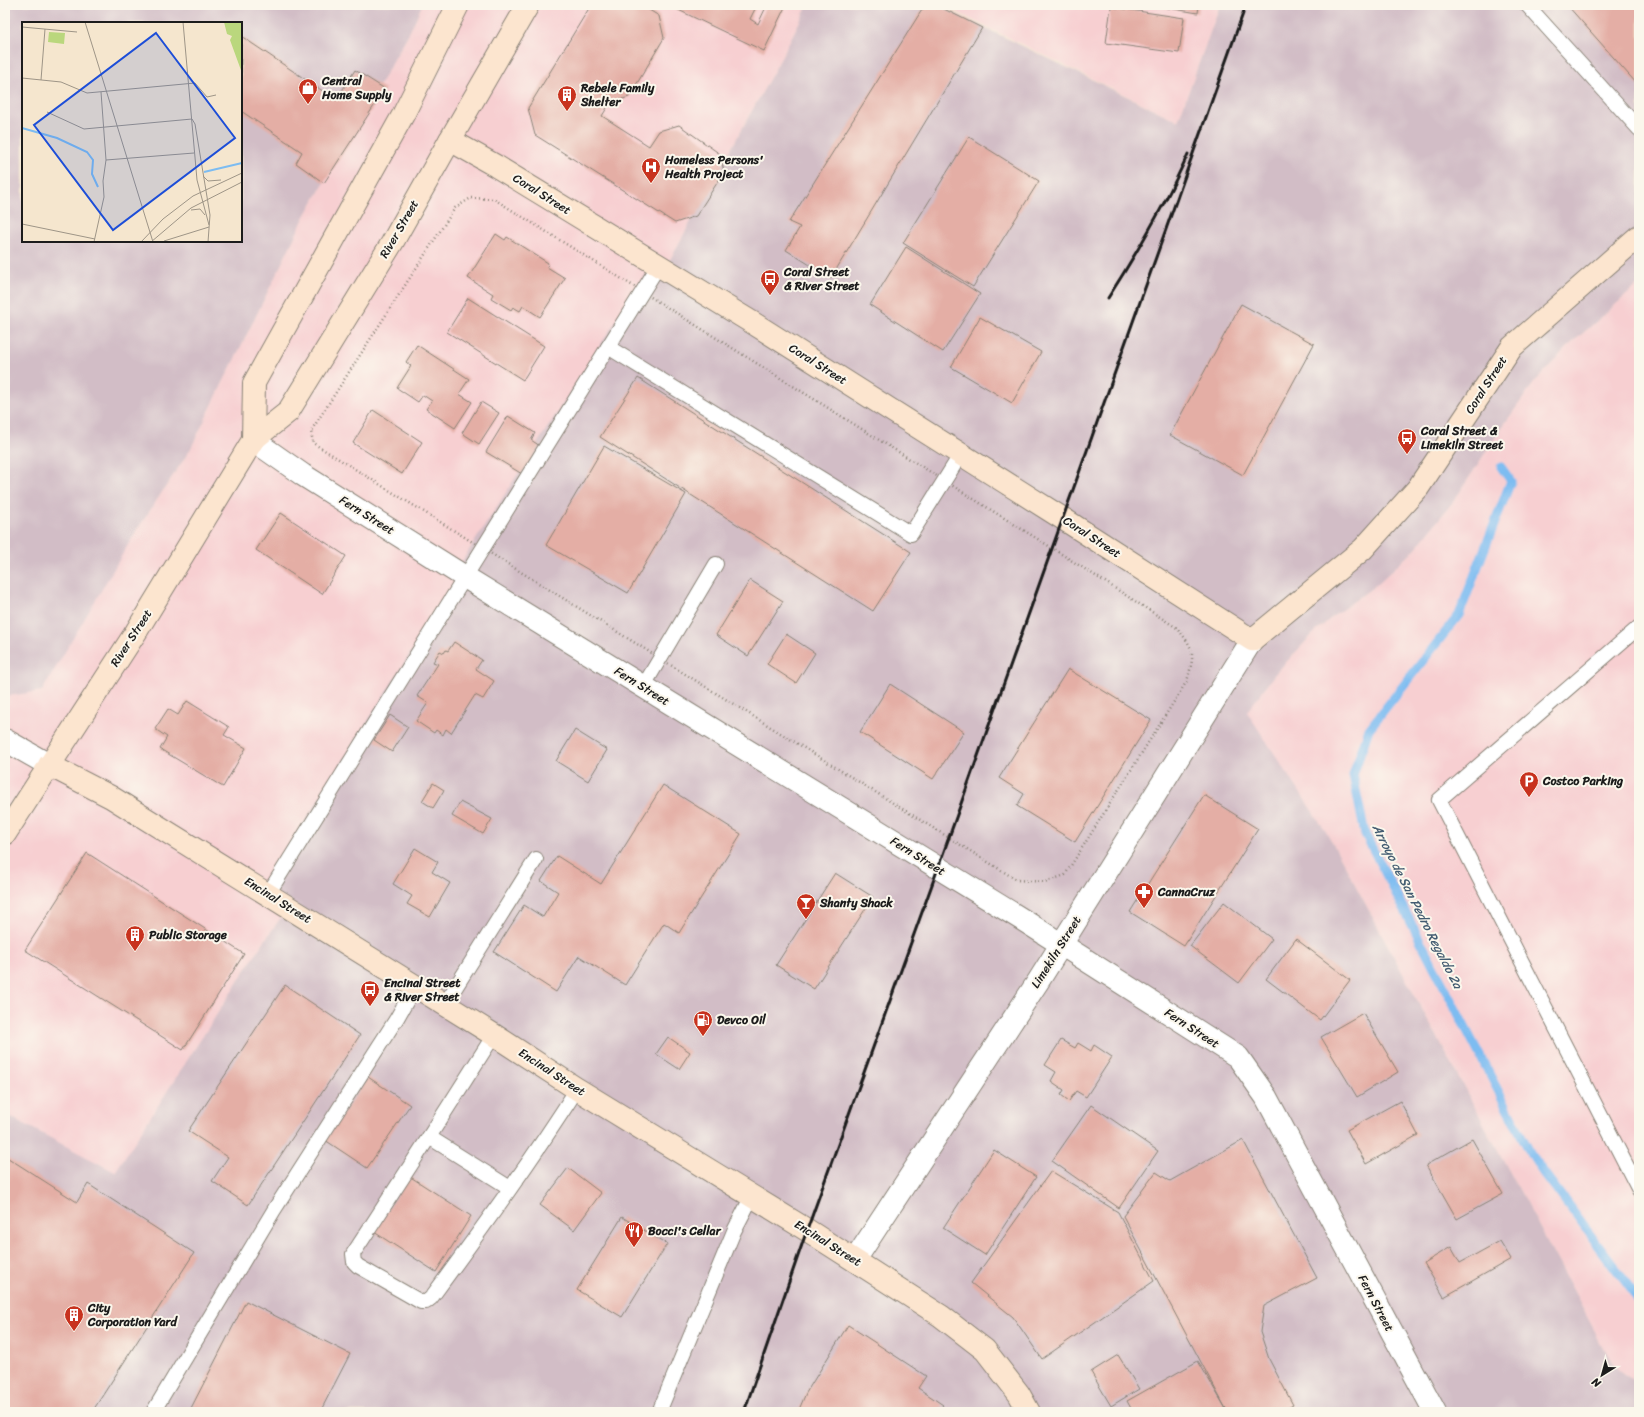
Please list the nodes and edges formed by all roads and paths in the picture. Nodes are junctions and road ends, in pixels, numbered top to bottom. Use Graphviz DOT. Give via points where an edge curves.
graph roads {
  1 [pos="458,5"];
  2 [pos="528,5"];
  3 [pos="1527,5"];
  4 [pos="1639,129"];
  5 [pos="450,140"];
  6 [pos="1639,236"];
  7 [pos="659,265"];
  8 [pos="643,292"];
  9 [pos="608,347"];
  10 [pos="253,440"];
  11 [pos="961,454"];
  12 [pos="945,481"];
  13 [pos="483,548"];
  14 [pos="716,564"];
  15 [pos="465,577"];
  16 [pos="1639,627"];
  17 [pos="1252,640"];
  18 [pos="659,658"];
  19 [pos="643,687"];
  20 [pos="5,740"];
  21 [pos="49,765"];
  22 [pos="5,834"];
  23 [pos="536,859"];
  24 [pos="268,894"];
  25 [pos="1061,944"];
  26 [pos="415,986"];
  27 [pos="445,1004"];
  28 [pos="494,1034"];
  29 [pos="578,1088"];
  30 [pos="430,1137"];
  31 [pos="510,1188"];
  32 [pos="1639,1190"];
  33 [pos="752,1196"];
  34 [pos="855,1260"];
  35 [pos="153,1412"];
  36 [pos="659,1412"];
  37 [pos="1029,1412"];
  38 [pos="1435,1412"];
  1 -- 10 [label="street" via="403,115 254,383"];
  2 -- 5 [label="street, River Street"];
  3 -- 4 [label="lane"];
  5 -- 7 [label="street, Coral Street"];
  5 -- 10 [label="street, River Street" via="392,243 288,412"];
  6 -- 17 [label="street, Coral Street" via="1512,347 1418,488 1363,549"];
  7 -- 8 [label="lane"];
  7 -- 11 [label="street, Coral Street"];
  8 -- 9 [label="lane"];
  8 -- 12 [label="path"];
  8 -- 13 [label="path" via="494,199 471,198 455,208 311,431 313,443"];
  9 -- 12 [label="lane" via="911,534"];
  9 -- 13 [label="lane"];
  10 -- 15 [label="street, Fern Street" via="303,475"];
  10 -- 21 [label="street, River Street" via="136,632"];
  11 -- 12 [label="lane"];
  11 -- 17 [label="street, Coral Street"];
  12 -- 18 [label="path" via="1177,628 1190,644 1193,660 1187,681 1065,875 1045,882 1017,880"];
  13 -- 15 [label="lane"];
  13 -- 18 [label="path"];
  14 -- 18 [label="lane"];
  15 -- 19 [label="street, Fern Street"];
  15 -- 24 [label="lane"];
  16 -- 32 [label="lane" via="1439,800"];
  17 -- 25 [label="street, Limekiln Street"];
  18 -- 19 [label="lane"];
  19 -- 25 [label="street, Fern Street"];
  20 -- 21 [label="street"];
  21 -- 22 [label="street, River Street"];
  21 -- 24 [label="street, Encinal Street" via="111,797"];
  23 -- 27 [label="lane"];
  24 -- 26 [label="street, Encinal Street"];
  25 -- 34 [label="street, Limekiln Street"];
  25 -- 38 [label="street, Fern Street" via="1238,1057 1266,1097"];
  26 -- 27 [label="street, Encinal Street"];
  26 -- 35 [label="lane" via="274,1210"];
  27 -- 28 [label="street, Encinal Street"];
  28 -- 29 [label="street, Encinal Street"];
  28 -- 30 [label="lane"];
  29 -- 31 [label="lane"];
  29 -- 33 [label="street, Encinal Street"];
  30 -- 31 [label="lane"];
  30 -- 31 [label="lane" via="353,1254 354,1262 358,1266 421,1302 426,1302"];
  33 -- 34 [label="street, Encinal Street"];
  33 -- 36 [label="lane" via="734,1231"];
  34 -- 37 [label="street, Encinal Street" via="941,1316 985,1350 1019,1394"];
}
